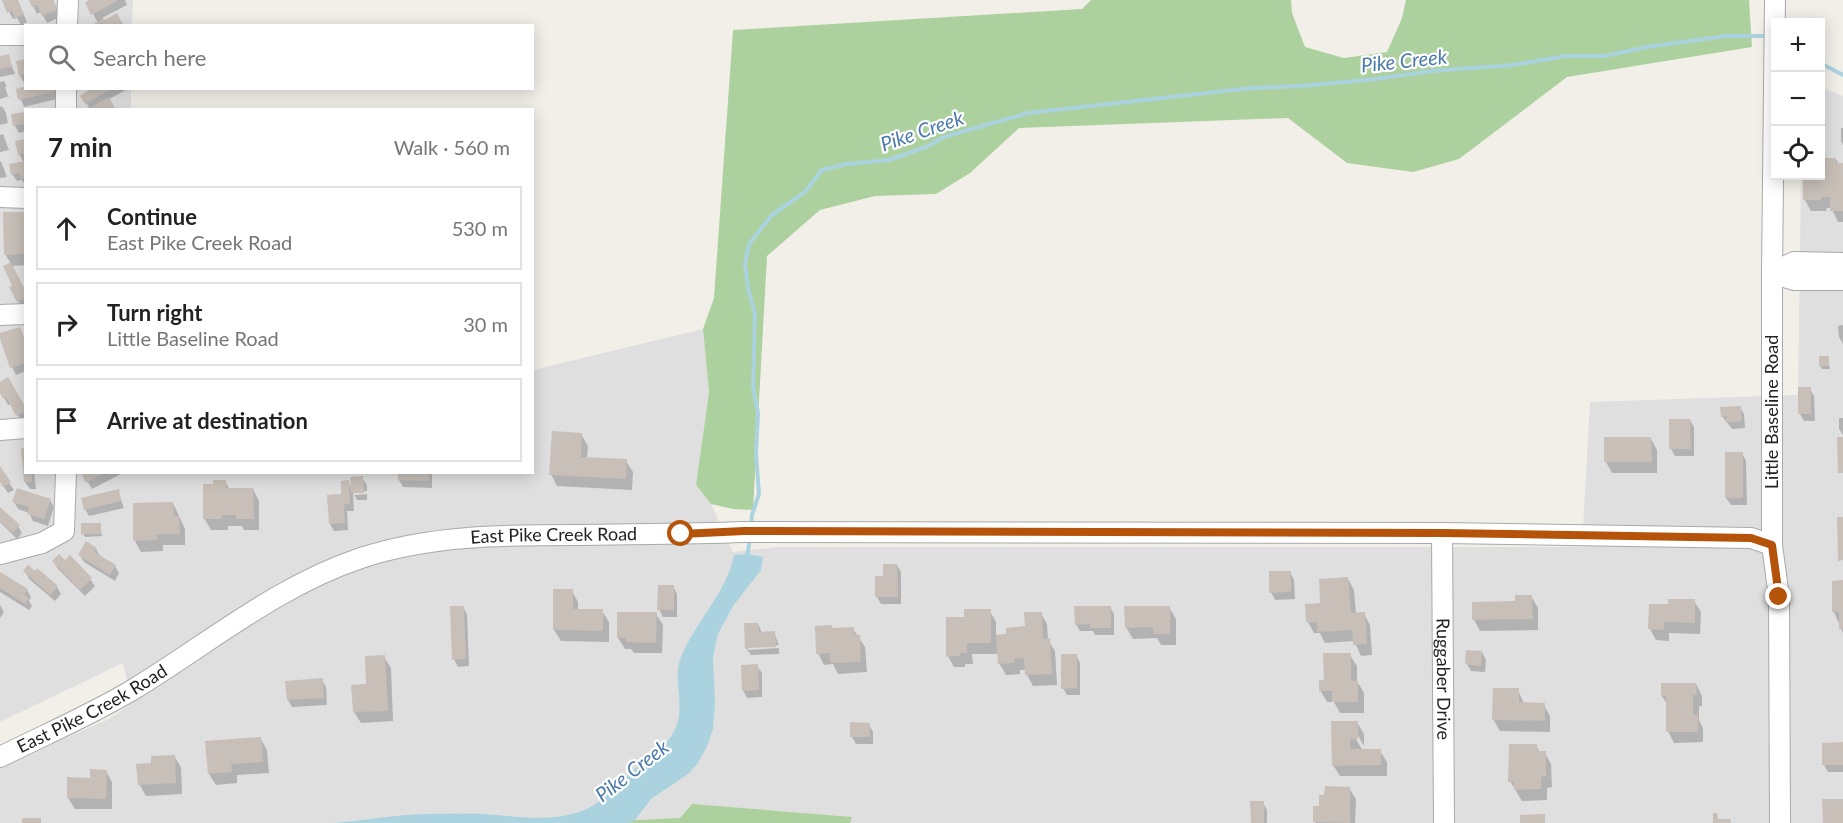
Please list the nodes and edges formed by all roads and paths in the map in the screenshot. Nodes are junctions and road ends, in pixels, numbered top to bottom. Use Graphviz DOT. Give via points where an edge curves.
graph roads {
  1 [pos="68,0"];
  2 [pos="68,24"];
  3 [pos="0,35"];
  4 [pos="24,35"];
  5 [pos="1775,72"];
  6 [pos="66,90"];
  7 [pos="66,108"];
  8 [pos="0,197"];
  9 [pos="24,198"];
  10 [pos="1843,263"];
  11 [pos="1772,273"];
  12 [pos="1843,280"];
  13 [pos="24,314"];
  14 [pos="0,315"];
  15 [pos="24,428"];
  16 [pos="0,430"];
  17 [pos="66,474"];
  18 [pos="1442,533"];
  19 [pos="1772,545"];
  20 [pos="0,554"];
  21 [pos="0,757"];
  22 [pos="1444,823"];
  23 [pos="1780,823"];
  1 -- 2 [label="street"];
  3 -- 4 [label="street"];
  5 -- 11 [label="street, Little Baseline Road"];
  6 -- 7 [label="street"];
  8 -- 9 [label="street"];
  10 -- 11 [label="street" via="1794,261"];
  11 -- 12 [label="street" via="1794,280"];
  11 -- 19 [label="street, Little Baseline Road"];
  13 -- 14 [label="street"];
  15 -- 16 [label="street"];
  17 -- 20 [label="street" via="64,531 42,543"];
  18 -- 19 [label="street, East Pike Creek Road" via="1751,538"];
  18 -- 21 [label="street, East Pike Creek Road" via="744,531 443,539 361,558 310,579 122,696"];
  18 -- 22 [label="street, Ruggaber Drive"];
  19 -- 23 [label="street, Little Baseline Road" via="1779,597"];
}
